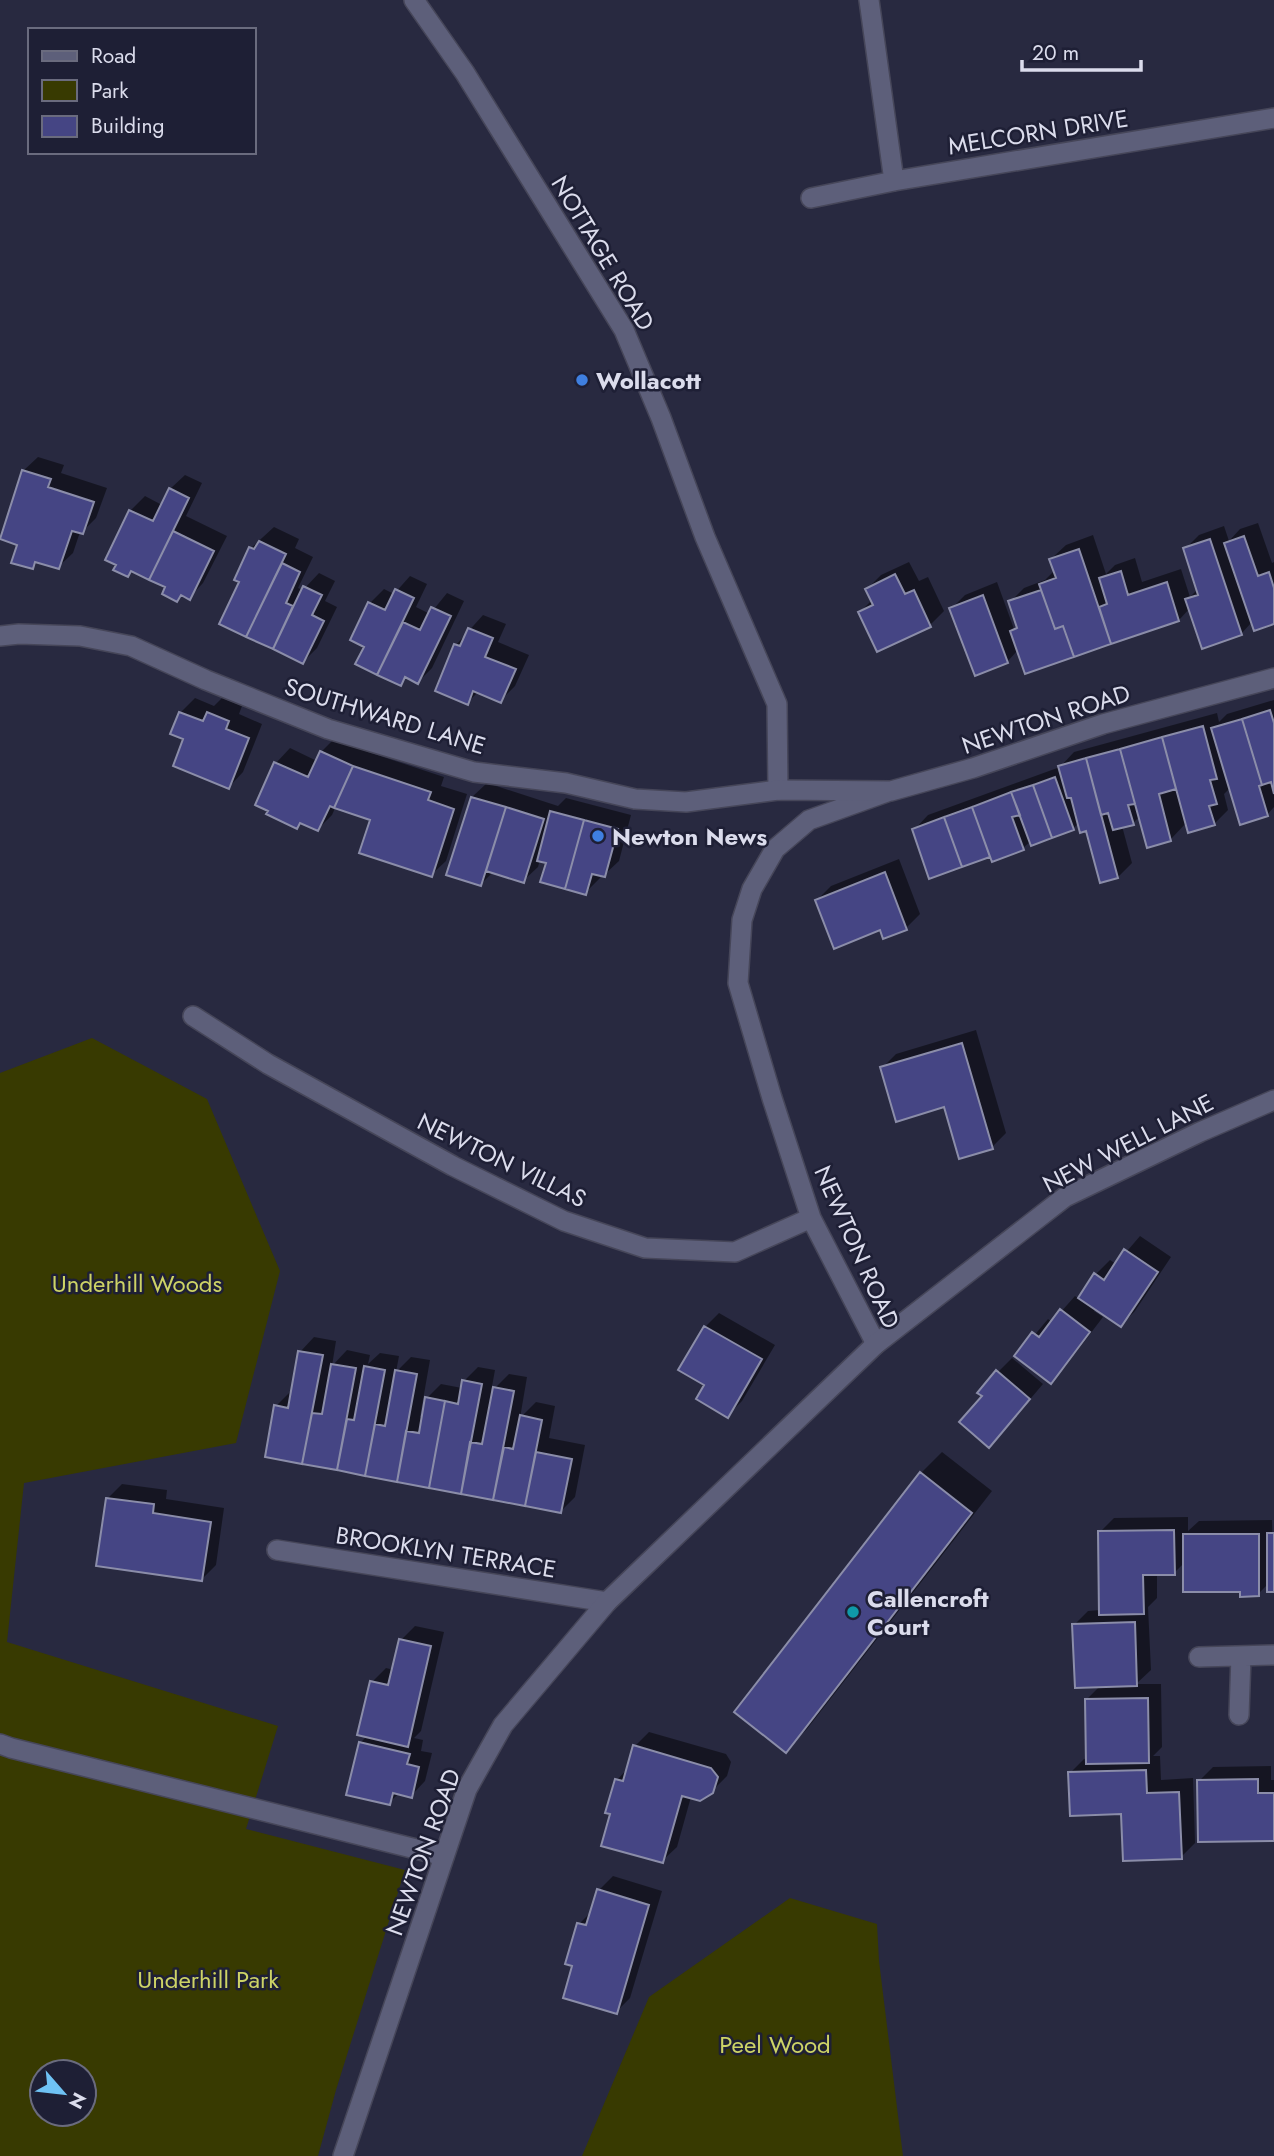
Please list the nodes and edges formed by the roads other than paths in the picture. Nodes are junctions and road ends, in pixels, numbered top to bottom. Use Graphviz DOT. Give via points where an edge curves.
graph roads {
  1 [pos="414,0"];
  2 [pos="869,0"];
  3 [pos="1274,118"];
  4 [pos="894,181"];
  5 [pos="811,198"];
  6 [pos="0,636"];
  7 [pos="1274,678"];
  8 [pos="778,790"];
  9 [pos="891,791"];
  10 [pos="193,1016"];
  11 [pos="1274,1100"];
  12 [pos="811,1218"];
  13 [pos="876,1344"];
  14 [pos="277,1550"];
  15 [pos="607,1602"];
  16 [pos="1274,1655"];
  17 [pos="1241,1656"];
  18 [pos="1199,1657"];
  19 [pos="1239,1715"];
  20 [pos="0,1744"];
  21 [pos="444,1856"];
  22 [pos="343,2156"];
  1 -- 8 [label="street, NOTTAGE ROAD" via="465,73 624,330 777,704"];
  2 -- 4 [label="street"];
  3 -- 4 [label="street, MELCORN DRIVE"];
  4 -- 5 [label="street, MELCORN DRIVE"];
  6 -- 8 [label="street, SOUTHWARD LANE" via="80,636 131,646 328,729 474,772 566,783 635,799 686,802"];
  7 -- 9 [label="street, NEWTON ROAD" via="1103,724"];
  8 -- 9 [label="street, SOUTHWARD LANE"];
  9 -- 12 [label="street, NEWTON ROAD" via="809,820 775,849 752,889 742,920 738,983"];
  10 -- 12 [label="street, NEWTON VILLAS" via="268,1064 453,1166 564,1221 645,1248 736,1252"];
  11 -- 13 [label="street, NEW WELL LANE" via="1065,1197"];
  12 -- 13 [label="street, NEWTON ROAD"];
  13 -- 15 [label="street, NEWTON ROAD"];
  14 -- 15 [label="street, BROOKLYN TERRACE"];
  15 -- 21 [label="street, NEWTON ROAD" via="503,1725 467,1789"];
  16 -- 17 [label="street"];
  17 -- 18 [label="street"];
  17 -- 19 [label="street"];
  20 -- 21 [label="street"];
  21 -- 22 [label="street, NEWTON ROAD"];
}
